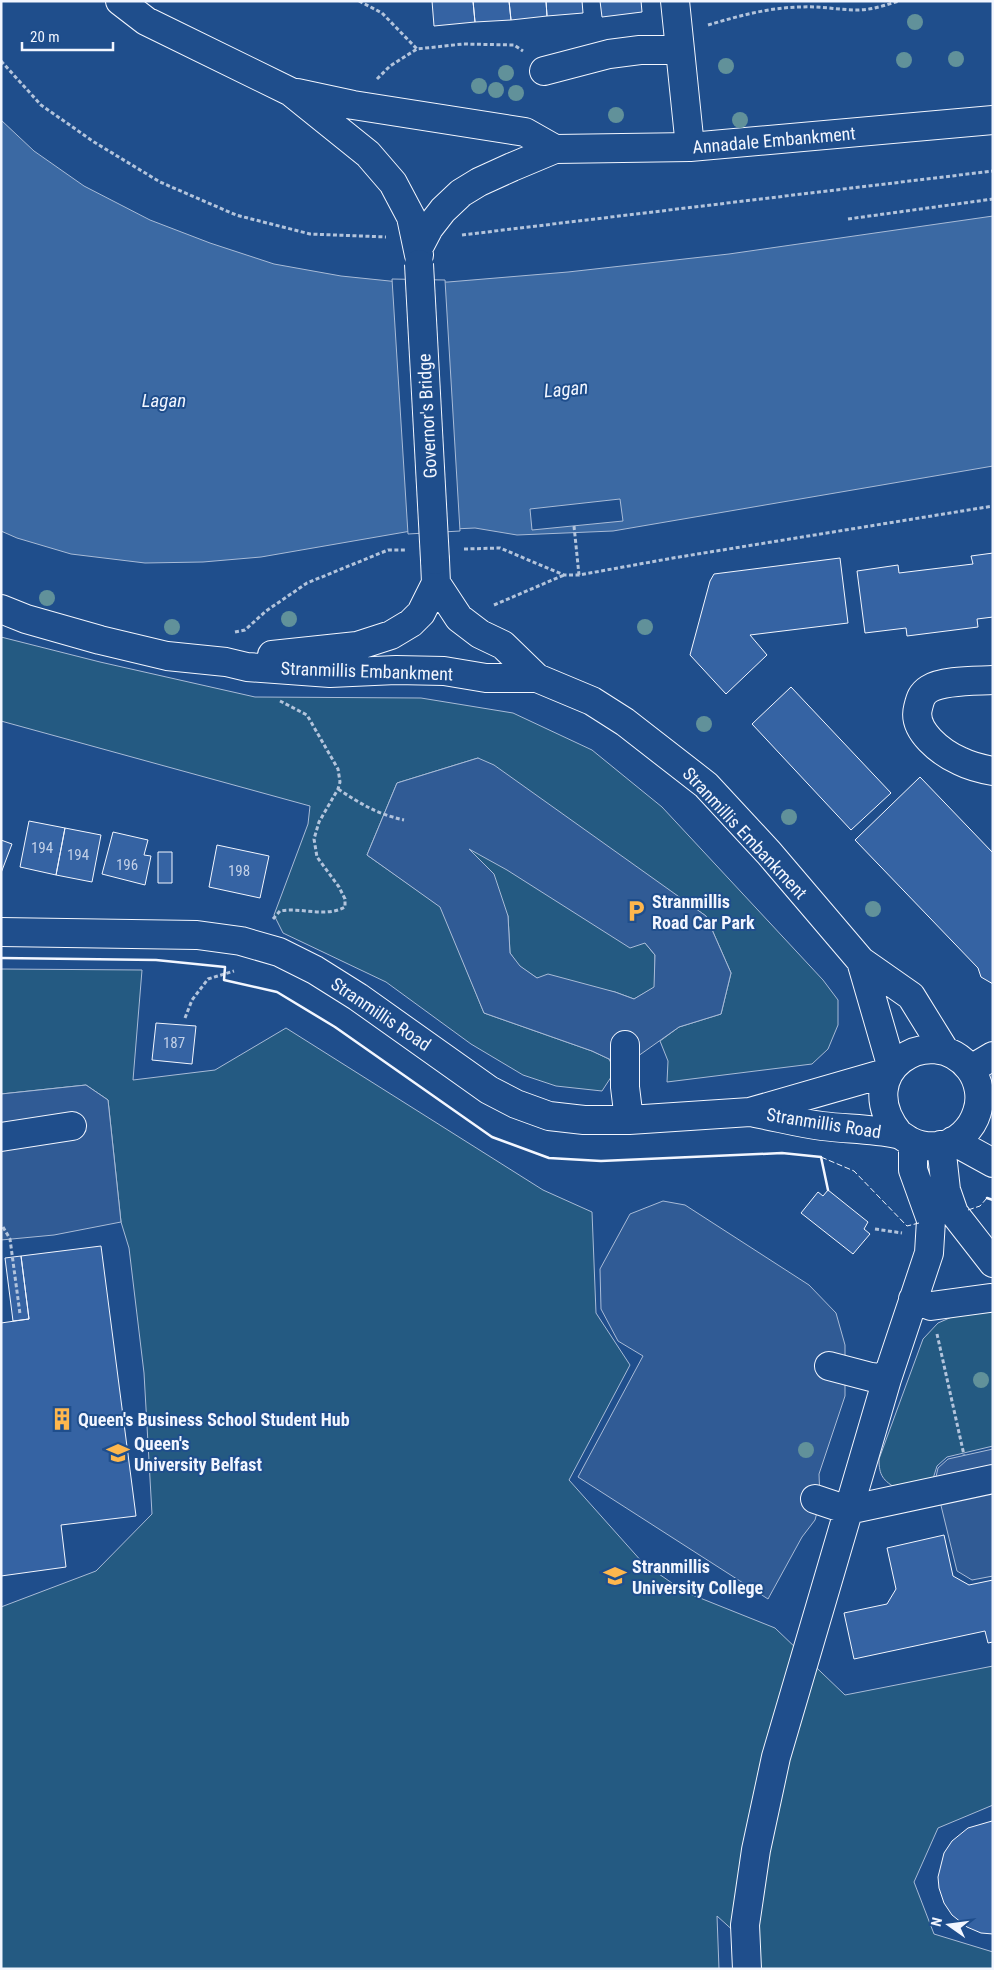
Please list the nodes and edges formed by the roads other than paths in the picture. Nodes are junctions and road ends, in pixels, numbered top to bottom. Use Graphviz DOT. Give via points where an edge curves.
graph roads {
  1 [pos="120,1"];
  2 [pos="674,1"];
  3 [pos="679,42"];
  4 [pos="544,71"];
  5 [pos="291,92"];
  6 [pos="993,120"];
  7 [pos="690,148"];
  8 [pos="555,149"];
  9 [pos="419,256"];
  10 [pos="435,572"];
  11 [pos="1,608"];
  12 [pos="226,662"];
  13 [pos="537,678"];
  14 [pos="993,680"];
  15 [pos="993,771"];
  16 [pos="1,932"];
  17 [pos="861,961"];
  18 [pos="626,1045"];
  19 [pos="945,1051"];
  20 [pos="982,1062"];
  21 [pos="890,1070"];
  22 [pos="750,1112"];
  23 [pos="629,1120"];
  24 [pos="985,1120"];
  25 [pos="72,1126"];
  26 [pos="1,1137"];
  27 [pos="906,1139"];
  28 [pos="947,1143"];
  29 [pos="993,1163"];
  30 [pos="993,1263"];
  31 [pos="990,1298"];
  32 [pos="922,1303"];
  33 [pos="829,1366"];
  34 [pos="887,1379"];
  35 [pos="993,1480"];
  36 [pos="815,1498"];
  37 [pos="848,1510"];
  38 [pos="746,1969"];
  1 -- 5 [label="street, Annadale Embankment" via="146,21"];
  2 -- 3 [label="street"];
  3 -- 4 [label="street" via="610,54"];
  3 -- 7 [label="street"];
  5 -- 8 [label="street, Annadale Embankment" via="525,132"];
  5 -- 9 [label="street, Annadale Embankment" via="368,154 393,183 411,217"];
  6 -- 7 [label="street, Annadale Embankment"];
  7 -- 8 [label="street, Annadale Embankment"];
  8 -- 9 [label="street, Annadale Embankment" via="512,166 461,193 429,228"];
  9 -- 10 [label="street, Governor's Bridge, bridge"];
  10 -- 12 [label="street, Stranmillis Embankment" via="421,613 391,635 357,646"];
  10 -- 13 [label="street, Stranmillis Embankment" via="459,618 480,634 503,645"];
  11 -- 12 [label="street, Stranmillis Embankment" via="26,619 100,640 167,656"];
  12 -- 13 [label="street, Stranmillis Embankment" via="247,667 330,673 444,671 486,678"];
  13 -- 17 [label="street, Stranmillis Embankment" via="592,701 695,775 769,853"];
  14 -- 15 [label="street" via="929,689 921,697 916,714 922,731 939,748 960,761"];
  16 -- 23 [label="street, Stranmillis Road" via="197,935 279,952 358,997 489,1090 516,1104 549,1116"];
  17 -- 19 [label="street, Stranmillis Embankment" via="911,996"];
  17 -- 21 [label="street, Stranmillis Embankment"];
  18 -- 23 [label="street" via="625,1087"];
  19 -- 20 [label="street" via="959,1058"];
  19 -- 21 [label="street" via="919,1051"];
  20 -- 24 [label="street" via="978,1082"];
  21 -- 22 [label="street, Stranmillis Road"];
  21 -- 27 [label="street" via="883,1090 883,1107 889,1122"];
  22 -- 23 [label="street, Stranmillis Road"];
  22 -- 27 [label="street, Stranmillis Road"];
  24 -- 28 [label="street" via="972,1124 964,1134"];
  25 -- 26 [label="street"];
  27 -- 28 [label="street" via="927,1146"];
  27 -- 32 [label="street" via="931,1220"];
  28 -- 29 [label="street"];
  28 -- 30 [label="street" via="946,1190 954,1213"];
  31 -- 32 [label="street"];
  32 -- 34 [label="street"];
  33 -- 34 [label="street"];
  34 -- 37 [label="street"];
  35 -- 37 [label="street"];
  36 -- 37 [label="street"];
  37 -- 38 [label="street" via="776,1757 756,1850 745,1925"];
}
